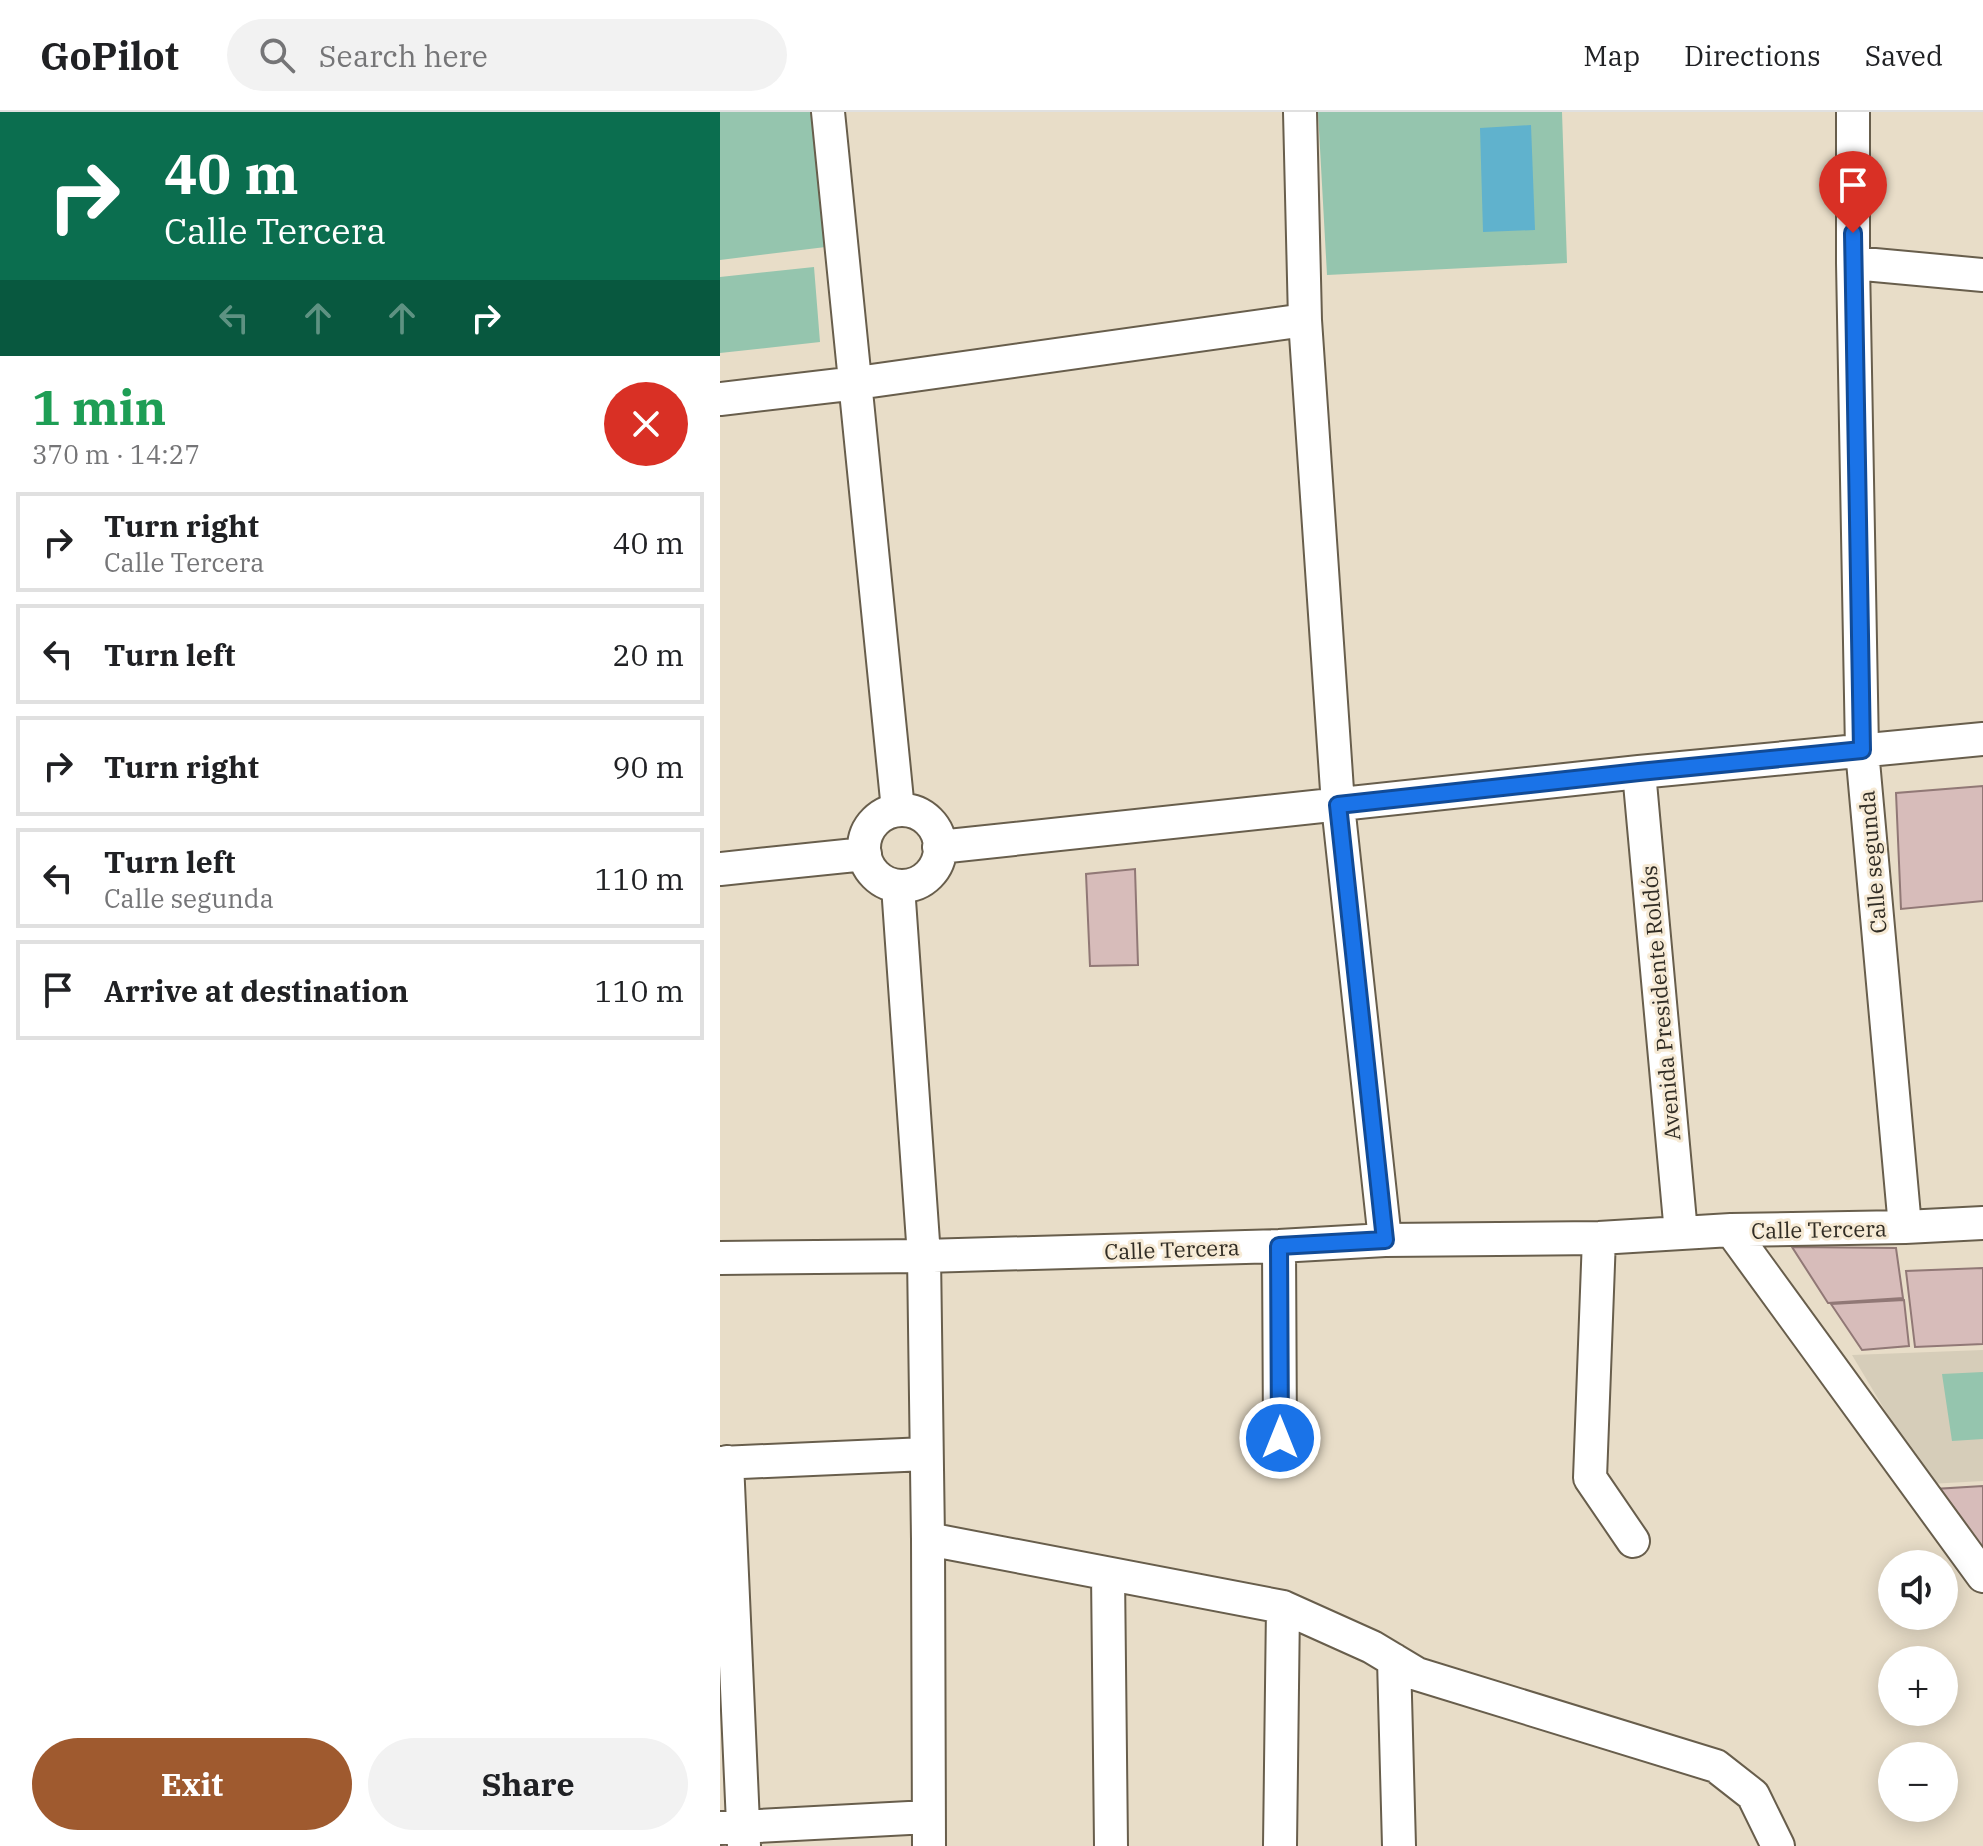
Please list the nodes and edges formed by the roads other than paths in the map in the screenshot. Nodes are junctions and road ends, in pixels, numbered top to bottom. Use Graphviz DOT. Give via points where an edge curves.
graph roads {
  1 [pos="828,112"];
  2 [pos="1300,112"];
  3 [pos="1853,112"];
  4 [pos="1853,263"];
  5 [pos="1983,275"];
  6 [pos="1305,320"];
  7 [pos="857,383"];
  8 [pos="720,399"];
  9 [pos="1983,739"];
  10 [pos="1862,750"];
  11 [pos="1639,772"];
  12 [pos="1338,805"];
  13 [pos="898,810"];
  14 [pos="939,847"];
  15 [pos="865,854"];
  16 [pos="720,869"];
  17 [pos="898,886"];
  18 [pos="1983,1223"];
  19 [pos="1905,1227"];
  20 [pos="1731,1230"];
  21 [pos="1681,1233"];
  22 [pos="1599,1238"];
  23 [pos="1385,1240"];
  24 [pos="1279,1246"];
  25 [pos="924,1256"];
  26 [pos="720,1258"];
  27 [pos="1280,1438"];
  28 [pos="926,1454"];
  29 [pos="723,1462"];
  30 [pos="928,1539"];
  31 [pos="1633,1541"];
  32 [pos="1108,1574"];
  33 [pos="1983,1576"];
  34 [pos="1283,1607"];
  35 [pos="1394,1660"];
  36 [pos="929,1832"];
  37 [pos="736,1833"];
  38 [pos="1111,1846"];
  39 [pos="1280,1846"];
  40 [pos="1399,1846"];
  41 [pos="1778,1846"];
  1 -- 7 [label="street"];
  2 -- 6 [label="street"];
  3 -- 4 [label="street, Calle segunda"];
  4 -- 5 [label="street"];
  4 -- 10 [label="street, Calle segunda"];
  6 -- 7 [label="street"];
  6 -- 12 [label="street"];
  7 -- 8 [label="street"];
  7 -- 13 [label="street"];
  9 -- 10 [label="street"];
  10 -- 11 [label="street"];
  10 -- 19 [label="street, Calle segunda"];
  11 -- 12 [label="street"];
  11 -- 21 [label="street, Avenida Presidente Roldós"];
  12 -- 14 [label="street"];
  12 -- 23 [label="street"];
  13 -- 14 [label="street" via="928,820"];
  13 -- 15 [label="street" via="874,822 866,834"];
  14 -- 17 [label="street" via="936,865 926,878"];
  15 -- 16 [label="street"];
  15 -- 17 [label="street" via="874,873"];
  17 -- 25 [label="street"];
  18 -- 19 [label="street, Calle Tercera"];
  19 -- 20 [label="street, Calle Tercera"];
  20 -- 21 [label="street, Calle Tercera"];
  20 -- 33 [label="street"];
  21 -- 22 [label="street, Calle Tercera"];
  22 -- 23 [label="street, Calle Tercera"];
  22 -- 31 [label="street" via="1590,1478"];
  23 -- 24 [label="street, Calle Tercera"];
  24 -- 25 [label="street, Calle Tercera"];
  24 -- 27 [label="street"];
  25 -- 26 [label="street, Calle Tercera"];
  25 -- 28 [label="street"];
  28 -- 29 [label="street"];
  28 -- 30 [label="street"];
  29 -- 37 [label="street"];
  30 -- 32 [label="street"];
  30 -- 36 [label="street"];
  32 -- 34 [label="street"];
  32 -- 38 [label="street"];
  34 -- 35 [label="street"];
  34 -- 39 [label="street"];
  35 -- 40 [label="street"];
  35 -- 41 [label="street" via="1417,1674 1716,1766 1753,1795"];
  36 -- 37 [label="street"];
}
